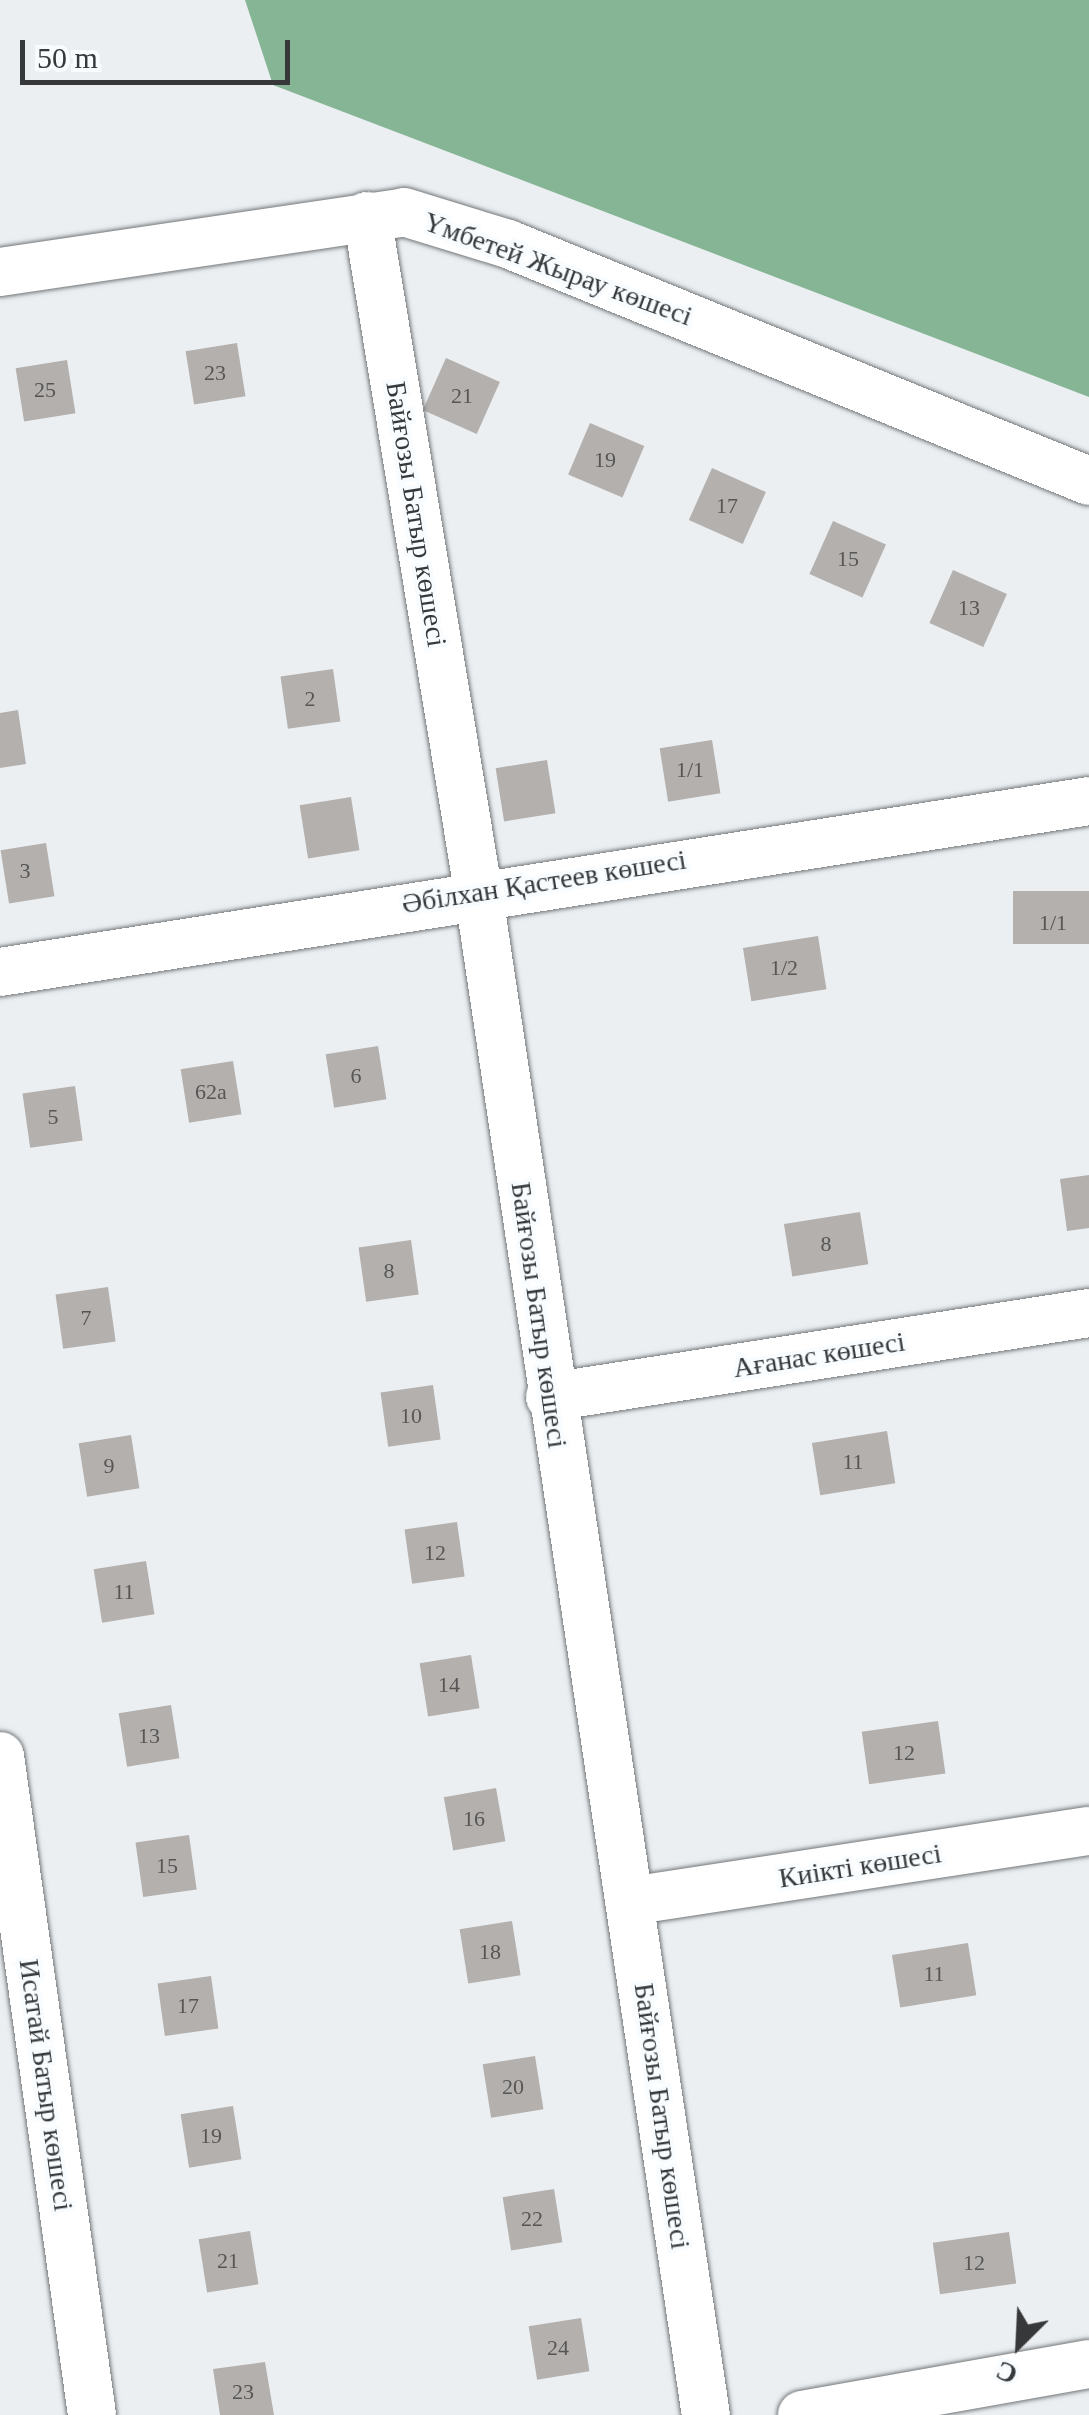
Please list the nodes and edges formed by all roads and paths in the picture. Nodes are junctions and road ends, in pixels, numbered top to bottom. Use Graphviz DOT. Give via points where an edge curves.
graph roads {
  1 [pos="367,216"];
  2 [pos="0,272"];
  3 [pos="1089,480"];
  4 [pos="1089,801"];
  5 [pos="478,890"];
  6 [pos="0,972"];
  7 [pos="1089,1313"];
  8 [pos="550,1398"];
  9 [pos="0,1756"];
  10 [pos="1089,1831"];
  11 [pos="630,1902"];
  12 [pos="1089,2364"];
  13 [pos="92,2415"];
  14 [pos="706,2415"];
  15 [pos="802,2415"];
  1 -- 2 [label="street, Үмбетей Жырау көшесі"];
  1 -- 3 [label="street, Үмбетей Жырау көшесі" via="404,212 508,244"];
  1 -- 5 [label="street, Байғозы Батыр көшесі"];
  4 -- 5 [label="street, Әбілхан Қастеев көшесі"];
  5 -- 6 [label="street, Әбілхан Қастеев көшесі"];
  5 -- 8 [label="street, Байғозы Батыр көшесі"];
  7 -- 8 [label="street, Ағанас көшесі"];
  8 -- 11 [label="street, Байғозы Батыр көшесі"];
  9 -- 13 [label="street, Исатай Батыр көшесі"];
  10 -- 11 [label="street, Киікті көшесі"];
  11 -- 14 [label="street, Байғозы Батыр көшесі"];
  12 -- 15 [label="street"];
}
